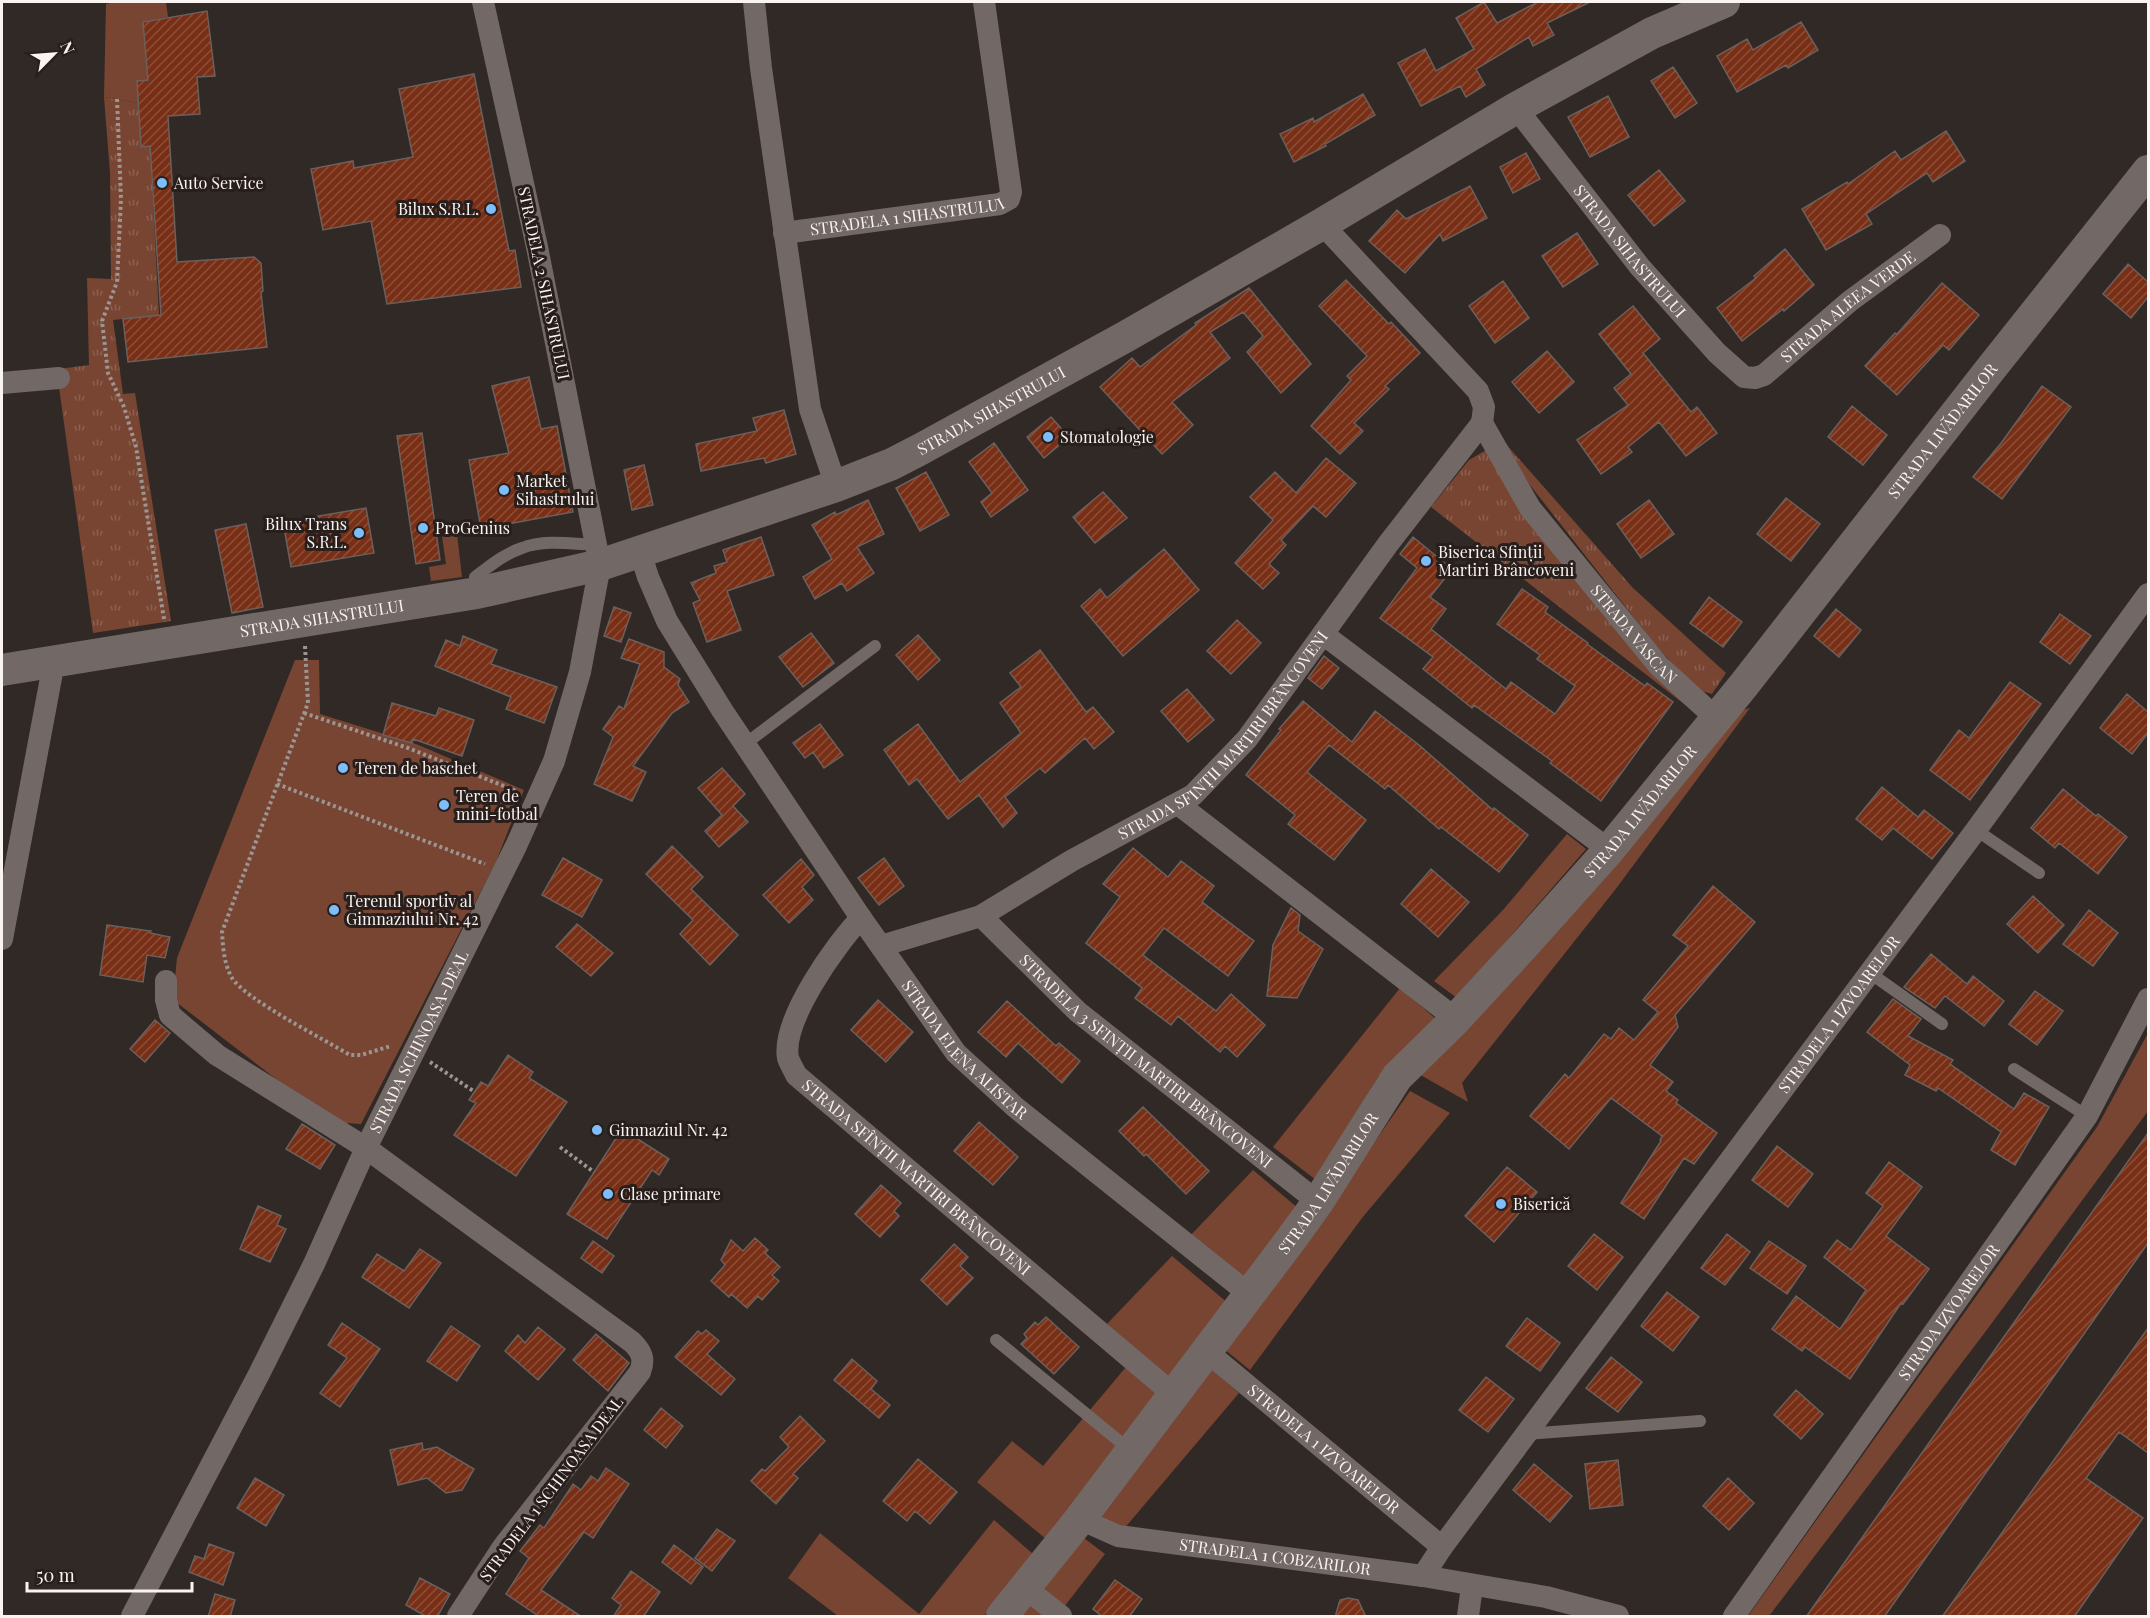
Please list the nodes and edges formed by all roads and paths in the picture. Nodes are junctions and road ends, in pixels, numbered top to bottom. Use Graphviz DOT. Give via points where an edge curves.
graph roads {
  1 [pos="483,2"];
  2 [pos="754,2"];
  3 [pos="984,2"];
  4 [pos="1724,2"];
  5 [pos="117,99"];
  6 [pos="1516,108"];
  7 [pos="2148,171"];
  8 [pos="1322,224"];
  9 [pos="784,233"];
  10 [pos="1940,235"];
  11 [pos="59,378"];
  12 [pos="1755,378"];
  13 [pos="2,383"];
  14 [pos="1482,423"];
  15 [pos="836,486"];
  16 [pos="640,552"];
  17 [pos="598,555"];
  18 [pos="475,577"];
  19 [pos="2148,594"];
  20 [pos="304,621"];
  21 [pos="1323,634"];
  22 [pos="168,644"];
  23 [pos="875,646"];
  24 [pos="54,662"];
  25 [pos="2,670"];
  26 [pos="304,713"];
  27 [pos="1716,718"];
  28 [pos="745,744"];
  29 [pos="277,784"];
  30 [pos="514,789"];
  31 [pos="1178,804"];
  32 [pos="1976,830"];
  33 [pos="1609,850"];
  34 [pos="486,864"];
  35 [pos="2039,873"];
  36 [pos="981,916"];
  37 [pos="861,918"];
  38 [pos="2,939"];
  39 [pos="881,946"];
  40 [pos="1870,973"];
  41 [pos="166,981"];
  42 [pos="2148,999"];
  43 [pos="1456,1019"];
  44 [pos="1942,1024"];
  45 [pos="394,1046"];
  46 [pos="425,1059"];
  47 [pos="2014,1069"];
  48 [pos="475,1092"];
  49 [pos="2087,1116"];
  50 [pos="560,1147"];
  51 [pos="366,1148"];
  52 [pos="594,1172"];
  53 [pos="1318,1202"];
  54 [pos="1249,1294"];
  55 [pos="996,1340"];
  56 [pos="1206,1351"];
  57 [pos="644,1363"];
  58 [pos="1173,1394"];
  59 [pos="1700,1421"];
  60 [pos="1526,1434"];
  61 [pos="1131,1451"];
  62 [pos="1080,1519"];
  63 [pos="1442,1546"];
  64 [pos="1423,1575"];
  65 [pos="1472,1586"];
  66 [pos="1024,1587"];
  67 [pos="132,1617"];
  68 [pos="458,1617"];
  69 [pos="1002,1617"];
  70 [pos="1061,1617"];
  71 [pos="1468,1617"];
  72 [pos="1618,1617"];
  73 [pos="1734,1617"];
  1 -- 17 [label="street, STRADELA 2 SIHASTRULUI"];
  2 -- 9 [label="street"];
  3 -- 9 [label="street, STRADELA 1 SIHASTRULUI" via="1009,199 1000,204"];
  4 -- 6 [label="street, STRADA SIHASTRULUI" via="1652,33"];
  5 -- 22 [label="path" via="121,199 117,282 102,321 108,374 124,407 136,447"];
  6 -- 8 [label="street, STRADA SIHASTRULUI"];
  6 -- 12 [label="street, STRADA SIHASTRULUI" via="1648,275 1733,368 1744,377"];
  7 -- 27 [label="street, STRADA LIVĂDARILOR"];
  8 -- 14 [label="street" via="1478,391 1484,407"];
  8 -- 15 [label="street, STRADA SIHASTRULUI" via="921,449"];
  9 -- 15 [label="street" via="810,409"];
  10 -- 12 [label="street, STRADA ALEEA VERDE" via="1850,302 1764,375"];
  11 -- 13 [label="street"];
  14 -- 21 [label="street, STRADA SFINȚII MARTIRI BRÂNCOVENI"];
  14 -- 27 [label="street, STRADA VASCAN" via="1530,508 1659,666"];
  15 -- 16 [label="street, STRADA SIHASTRULUI"];
  16 -- 17 [label="street, STRADA SIHASTRULUI"];
  16 -- 28 [label="street" via="667,621"];
  17 -- 18 [label="lane" via="552,543 525,546"];
  17 -- 20 [label="street, STRADA SIHASTRULUI" via="477,593"];
  17 -- 51 [label="street, STRADA SCHINOASA-DEAL" via="580,672 554,761"];
  19 -- 32 [label="street, STRADELA 1 IZVOARELOR"];
  20 -- 22 [label="street, STRADA SIHASTRULUI"];
  20 -- 26 [label="path" via="308,703"];
  21 -- 31 [label="street, STRADA SFINȚII MARTIRI BRÂNCOVENI" via="1247,739 1193,795"];
  21 -- 33 [label="street"];
  22 -- 24 [label="street, STRADA SIHASTRULUI"];
  23 -- 28 [label="lane"];
  24 -- 25 [label="street, STRADA SIHASTRULUI"];
  24 -- 38 [label="street"];
  26 -- 29 [label="path"];
  26 -- 30 [label="path"];
  27 -- 33 [label="street, STRADA LIVĂDARILOR"];
  28 -- 37 [label="street, STRADA ELENA ALISTAR"];
  29 -- 34 [label="path"];
  29 -- 45 [label="path" via="222,932 224,958 233,979 250,995 350,1055"];
  31 -- 36 [label="street, STRADA SFINȚII MARTIRI BRÂNCOVENI" via="1071,861"];
  31 -- 43 [label="street"];
  32 -- 35 [label="lane"];
  32 -- 40 [label="street, STRADELA 1 IZVOARELOR"];
  33 -- 43 [label="street, STRADA LIVĂDARILOR"];
  36 -- 39 [label="street, STRADA SFINȚII MARTIRI BRÂNCOVENI"];
  36 -- 53 [label="street, STRADELA 3 SFINȚII MARTIRI BRÂNCOVENI" via="1078,1012"];
  37 -- 39 [label="street, STRADA ELENA ALISTAR"];
  37 -- 58 [label="street, STRADA SFÎNȚII MARTIRI BRÂNCOVENI" via="825,962 800,1008 788,1058 796,1075"];
  39 -- 54 [label="street, STRADA ELENA ALISTAR" via="956,1053 1016,1107"];
  40 -- 44 [label="lane"];
  40 -- 60 [label="street, STRADELA 1 IZVOARELOR"];
  41 -- 51 [label="street, STRADA SCHINOASA-DEAL" via="170,1015 209,1048"];
  42 -- 49 [label="street, STRADA IZVOARELOR"];
  43 -- 53 [label="street, STRADA LIVĂDARILOR" via="1397,1077"];
  46 -- 48 [label="path"];
  47 -- 49 [label="lane"];
  49 -- 73 [label="street, STRADA IZVOARELOR"];
  50 -- 52 [label="path"];
  51 -- 57 [label="street, STRADA SCHINOASA-DEAL" via="632,1342 641,1351"];
  51 -- 67 [label="street, STRADA SCHINOASA-DEAL" via="264,1364"];
  53 -- 54 [label="street, STRADA LIVĂDARILOR"];
  54 -- 56 [label="street, STRADA LIVĂDARILOR"];
  55 -- 61 [label="lane"];
  56 -- 58 [label="street, STRADA LIVĂDARILOR"];
  56 -- 63 [label="street, STRADELA 1 IZVOARELOR"];
  57 -- 68 [label="street, STRADELA 1 SCHINOASA DEAL" via="503,1547"];
  58 -- 61 [label="street, STRADA LIVĂDARILOR"];
  59 -- 60 [label="lane"];
  60 -- 63 [label="street, STRADELA 1 IZVOARELOR"];
  61 -- 62 [label="street, STRADA LIVĂDARILOR"];
  62 -- 64 [label="street, STRADELA 1 COBZARILOR" via="1118,1536"];
  62 -- 66 [label="street, STRADA LIVĂDARILOR"];
  63 -- 64 [label="street, STRADELA 1 IZVOARELOR"];
  64 -- 65 [label="street, STRADELA 1 COBZARILOR"];
  65 -- 71 [label="street"];
  65 -- 72 [label="street" via="1546,1597"];
  66 -- 69 [label="street, STRADA LIVĂDARILOR"];
  66 -- 70 [label="street"];
}
